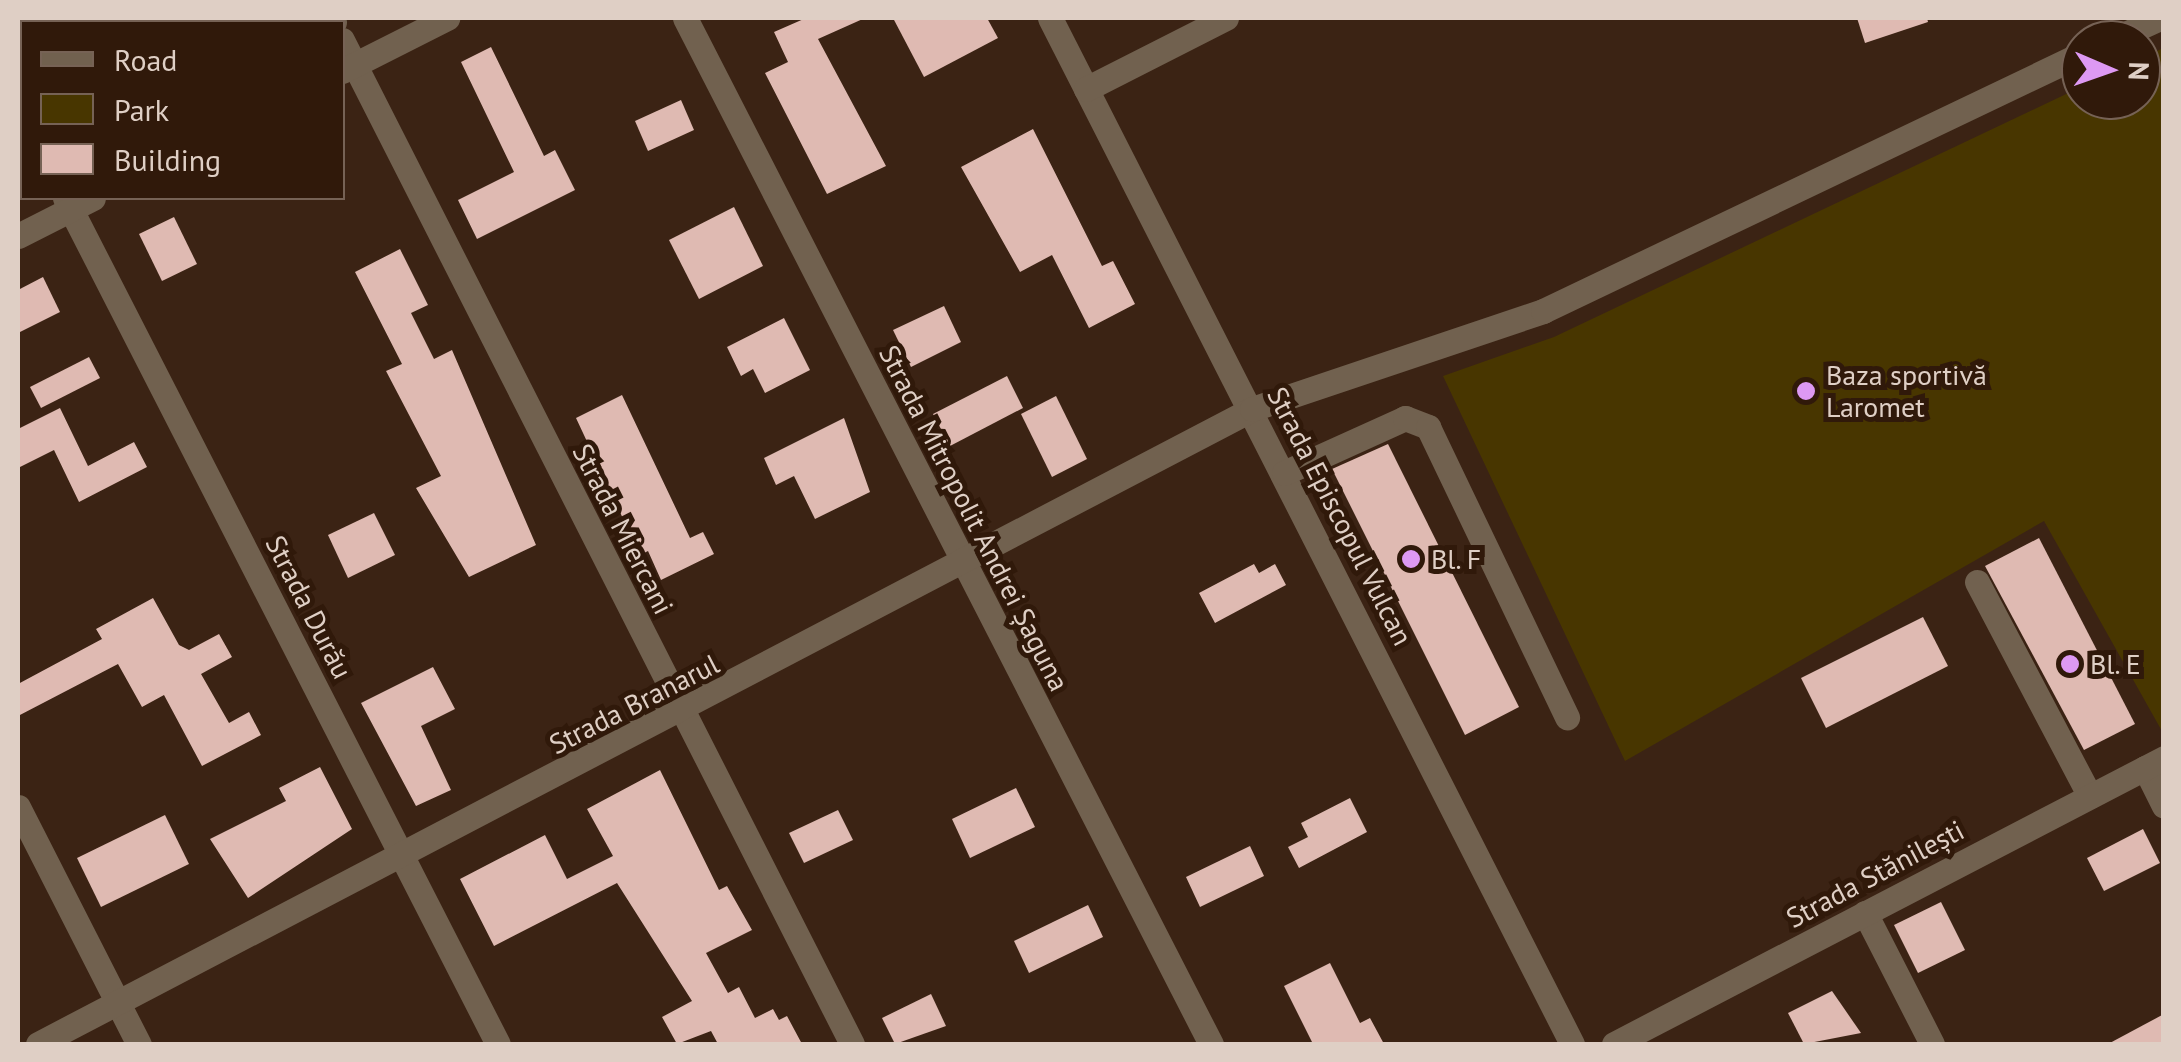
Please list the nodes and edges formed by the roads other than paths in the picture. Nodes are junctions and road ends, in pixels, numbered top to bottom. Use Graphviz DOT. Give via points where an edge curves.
graph roads {
  1 [pos="448,18"];
  2 [pos="684,18"];
  3 [pos="1050,18"];
  4 [pos="1226,18"];
  5 [pos="2061,64"];
  6 [pos="349,68"];
  7 [pos="1086,88"];
  8 [pos="76,201"];
  9 [pos="18,236"];
  10 [pos="1252,409"];
  11 [pos="1284,473"];
  12 [pos="964,564"];
  13 [pos="1978,582"];
  14 [pos="682,713"];
  15 [pos="1567,717"];
  16 [pos="2154,763"];
  17 [pos="2090,796"];
  18 [pos="2164,806"];
  19 [pos="18,807"];
  20 [pos="403,857"];
  21 [pos="1864,913"];
  22 [pos="118,1004"];
  23 [pos="38,1044"];
  24 [pos="139,1044"];
  25 [pos="498,1044"];
  26 [pos="852,1044"];
  27 [pos="1212,1044"];
  28 [pos="1572,1044"];
  29 [pos="1614,1044"];
  30 [pos="1932,1044"];
  1 -- 6 [label="street"];
  2 -- 12 [label="street, Strada Mitropolit Andrei Șaguna"];
  3 -- 7 [label="street, Strada Episcopul Vulcan"];
  4 -- 7 [label="street"];
  5 -- 10 [label="street, Strada Branarul" via="1543,311"];
  6 -- 14 [label="street, Strada Miercani"];
  7 -- 10 [label="street, Strada Episcopul Vulcan"];
  8 -- 9 [label="street"];
  8 -- 20 [label="street, Strada Durău"];
  10 -- 11 [label="street, Strada Episcopul Vulcan"];
  10 -- 12 [label="street, Strada Branarul"];
  11 -- 15 [label="street" via="1405,418 1428,427"];
  11 -- 28 [label="street, Strada Episcopul Vulcan"];
  12 -- 14 [label="street, Strada Branarul"];
  12 -- 27 [label="street, Strada Mitropolit Andrei Șaguna"];
  13 -- 17 [label="street"];
  14 -- 20 [label="street, Strada Branarul"];
  14 -- 26 [label="street, Strada Miercani"];
  16 -- 17 [label="street, Strada Stănilești"];
  16 -- 18 [label="street"];
  17 -- 21 [label="street, Strada Stănilești"];
  19 -- 22 [label="street"];
  20 -- 22 [label="street, Strada Branarul"];
  20 -- 25 [label="street, Strada Durău"];
  21 -- 29 [label="street, Strada Stănilești"];
  21 -- 30 [label="street"];
  22 -- 23 [label="street, Strada Branarul"];
  22 -- 24 [label="street"];
}
